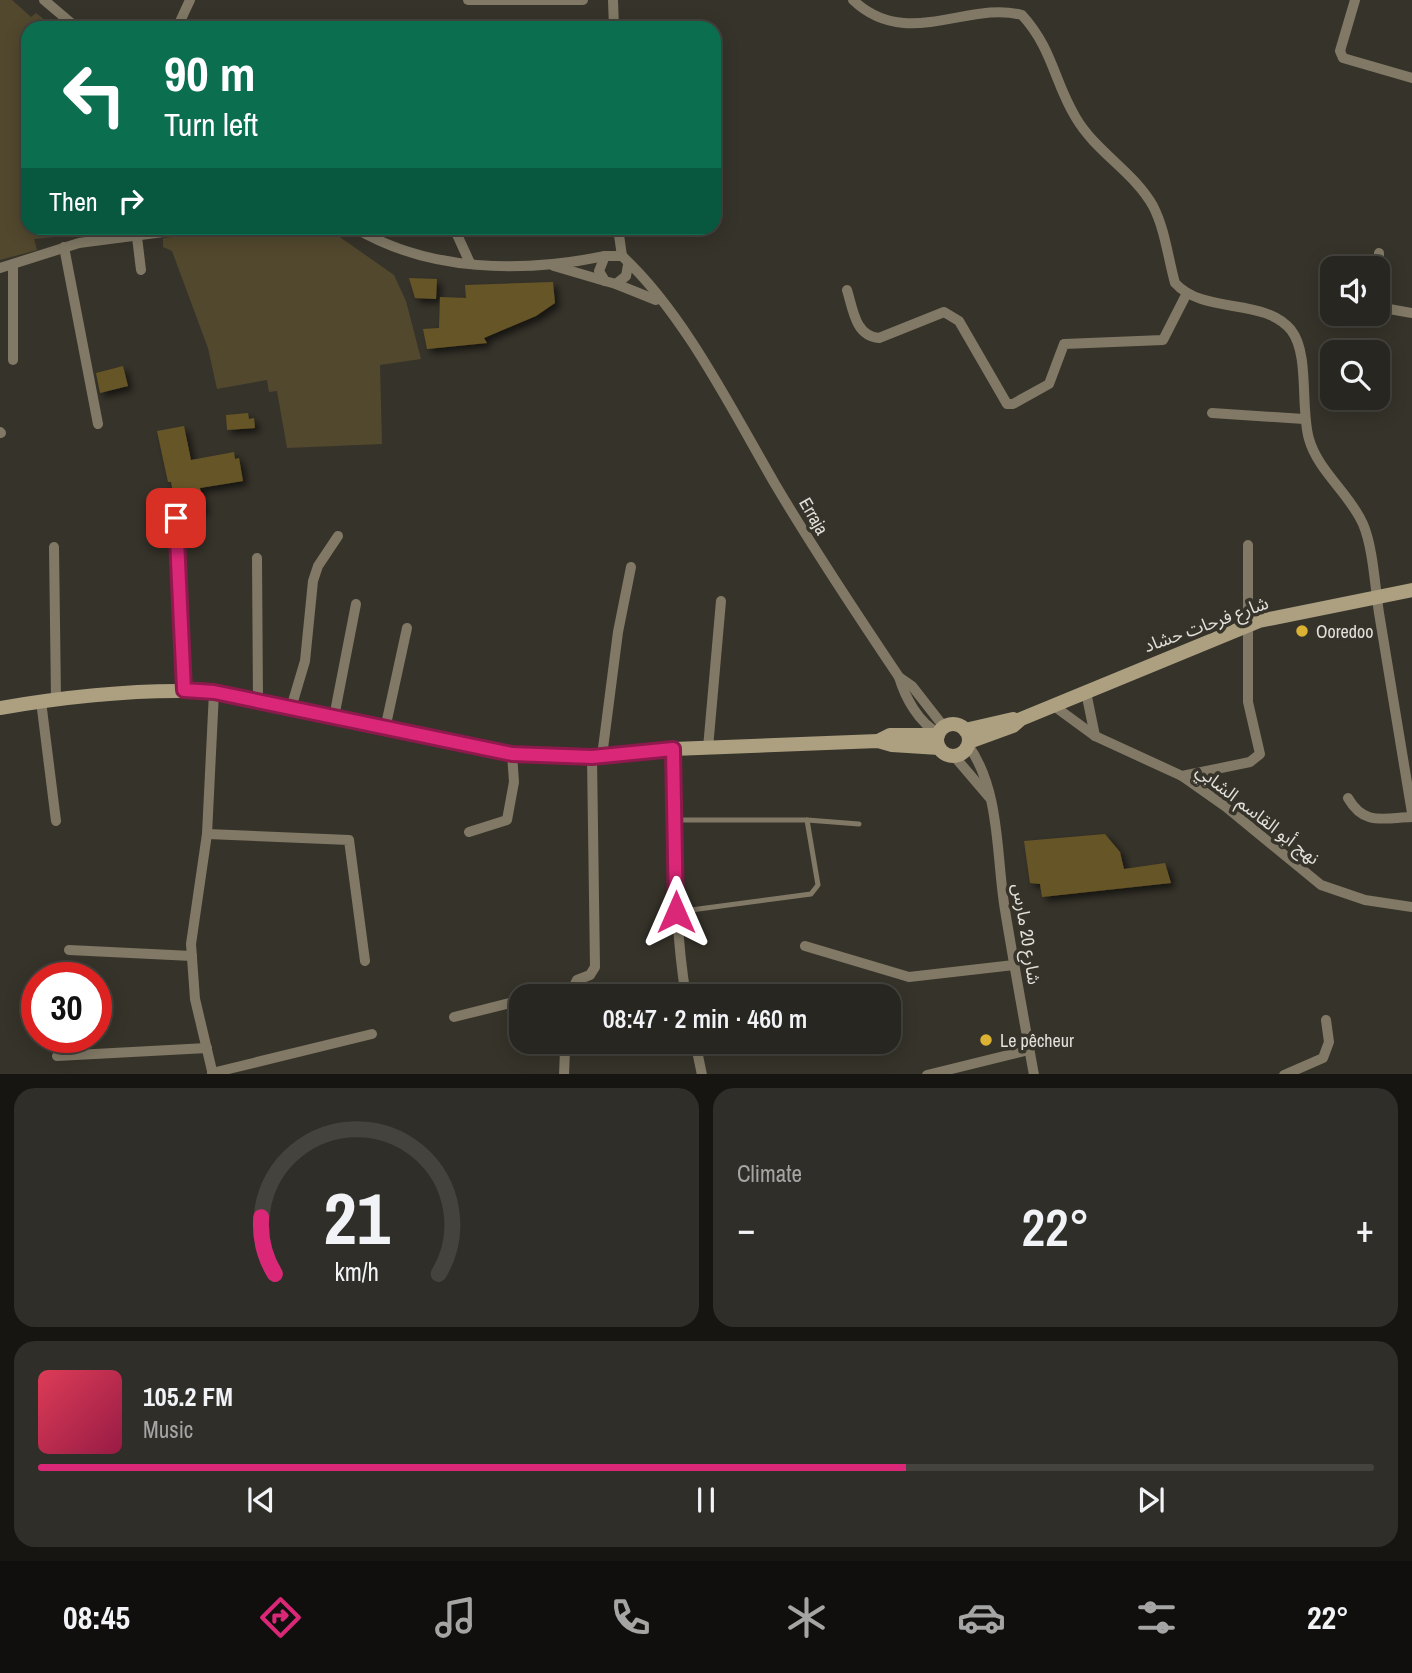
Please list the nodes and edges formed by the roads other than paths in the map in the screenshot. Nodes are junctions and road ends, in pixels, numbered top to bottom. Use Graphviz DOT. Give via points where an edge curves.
graph roads {
  1 [pos="44,0"];
  2 [pos="190,0"];
  3 [pos="468,0"];
  4 [pos="583,0"];
  5 [pos="613,0"];
  6 [pos="853,0"];
  7 [pos="1355,0"];
  8 [pos="514,1"];
  9 [pos="69,21"];
  10 [pos="180,21"];
  11 [pos="614,21"];
  12 [pos="1412,78"];
  13 [pos="150,235"];
  14 [pos="370,235"];
  15 [pos="457,235"];
  16 [pos="616,235"];
  17 [pos="137,237"];
  18 [pos="64,247"];
  19 [pos="1379,253"];
  20 [pos="616,257"];
  21 [pos="470,263"];
  22 [pos="13,265"];
  23 [pos="548,265"];
  24 [pos="0,268"];
  25 [pos="141,270"];
  26 [pos="611,282"];
  27 [pos="847,290"];
  28 [pos="1187,293"];
  29 [pos="667,308"];
  30 [pos="1412,313"];
  31 [pos="13,359"];
  32 [pos="1212,413"];
  33 [pos="1304,419"];
  34 [pos="98,424"];
  35 [pos="176,518"];
  36 [pos="338,536"];
  37 [pos="1248,545"];
  38 [pos="54,547"];
  39 [pos="257,558"];
  40 [pos="631,567"];
  41 [pos="1412,590"];
  42 [pos="1376,596"];
  43 [pos="721,601"];
  44 [pos="356,604"];
  45 [pos="1246,626"];
  46 [pos="407,628"];
  47 [pos="184,690"];
  48 [pos="214,692"];
  49 [pos="1086,692"];
  50 [pos="48,700"];
  51 [pos="258,701"];
  52 [pos="1054,706"];
  53 [pos="0,708"];
  54 [pos="291,708"];
  55 [pos="334,717"];
  56 [pos="385,729"];
  57 [pos="940,736"];
  58 [pos="1095,736"];
  59 [pos="968,739"];
  60 [pos="708,748"];
  61 [pos="673,749"];
  62 [pos="512,754"];
  63 [pos="597,756"];
  64 [pos="954,756"];
  65 [pos="1182,776"];
  66 [pos="1348,798"];
  67 [pos="990,799"];
  68 [pos="1412,815"];
  69 [pos="676,820"];
  70 [pos="807,820"];
  71 [pos="56,821"];
  72 [pos="859,824"];
  73 [pos="469,832"];
  74 [pos="207,834"];
  75 [pos="1412,907"];
  76 [pos="676,912"];
  77 [pos="805,946"];
  78 [pos="69,950"];
  79 [pos="192,956"];
  80 [pos="366,961"];
  81 [pos="1014,965"];
  82 [pos="576,984"];
  83 [pos="685,984"];
  84 [pos="509,1003"];
  85 [pos="454,1017"];
  86 [pos="1326,1020"];
  87 [pos="372,1034"];
  88 [pos="207,1048"];
  89 [pos="1029,1050"];
  90 [pos="565,1054"];
  91 [pos="698,1054"];
  92 [pos="57,1056"];
  93 [pos="213,1074"];
  94 [pos="564,1074"];
  95 [pos="702,1074"];
  96 [pos="927,1074"];
  97 [pos="1034,1074"];
  98 [pos="1284,1074"];
  1 -- 9 [label="street"];
  2 -- 10 [label="street"];
  3 -- 8 [label="street"];
  4 -- 8 [label="street"];
  5 -- 11 [label="street"];
  6 -- 28 [label="street" via="888,21 990,9 1022,15 1050,55 1081,128 1153,207 1175,283"];
  7 -- 12 [label="street" via="1340,51 1343,58"];
  13 -- 17 [label="street"];
  14 -- 21 [label="street" via="415,256"];
  15 -- 21 [label="street"];
  16 -- 20 [label="street"];
  17 -- 18 [label="street"];
  17 -- 25 [label="street"];
  18 -- 22 [label="street"];
  18 -- 34 [label="street"];
  19 -- 30 [label="street" via="1378,307"];
  20 -- 23 [label="street"];
  20 -- 26 [label="street" via="626,276"];
  20 -- 26 [label="street" via="599,271"];
  20 -- 29 [label="street, Erraja"];
  21 -- 23 [label="street"];
  22 -- 24 [label="street"];
  22 -- 31 [label="street"];
  23 -- 26 [label="street"];
  26 -- 29 [label="street" via="642,292"];
  27 -- 28 [label="street" via="859,326 871,337 879,338 944,312 952,314 1007,404 1049,384 1064,344 1163,340"];
  28 -- 33 [label="street" via="1283,322 1298,344"];
  29 -- 57 [label="street, Erraja" via="814,551 899,677 912,686"];
  32 -- 33 [label="street"];
  33 -- 42 [label="street" via="1318,458 1364,526"];
  35 -- 47 [label="street"];
  36 -- 54 [label="street" via="313,581 305,661"];
  37 -- 45 [label="street"];
  38 -- 50 [label="street"];
  39 -- 51 [label="street"];
  40 -- 63 [label="street"];
  41 -- 42 [label="main road, شارع فرحات حشاد"];
  42 -- 45 [label="main road, شارع فرحات حشاد"];
  42 -- 68 [label="street"];
  43 -- 60 [label="street"];
  44 -- 55 [label="street"];
  45 -- 49 [label="main road, شارع فرحات حشاد"];
  45 -- 65 [label="street" via="1248,702 1260,754 1250,762"];
  46 -- 56 [label="street"];
  47 -- 48 [label="main road"];
  47 -- 50 [label="main road"];
  48 -- 51 [label="main road"];
  48 -- 74 [label="street"];
  49 -- 52 [label="main road, شارع فرحات حشاد"];
  49 -- 58 [label="street"];
  50 -- 53 [label="main road"];
  50 -- 71 [label="street"];
  51 -- 54 [label="main road"];
  52 -- 58 [label="street, نهج أبو القاسم الشابي"];
  52 -- 59 [label="main road, شارع فرحات حشاد" via="1013,726"];
  54 -- 55 [label="main road"];
  55 -- 56 [label="main road"];
  56 -- 62 [label="main road"];
  57 -- 59 [label="main road" via="958,725"];
  57 -- 60 [label="main road" via="890,735 878,741"];
  57 -- 64 [label="main road"];
  58 -- 65 [label="street, نهج أبو القاسم الشابي"];
  59 -- 64 [label="main road" via="963,752"];
  59 -- 67 [label="street, شارع 20 مارس" via="983,768"];
  60 -- 61 [label="main road"];
  61 -- 63 [label="main road"];
  61 -- 69 [label="street"];
  62 -- 63 [label="main road"];
  62 -- 73 [label="street" via="514,782 507,820"];
  63 -- 82 [label="street" via="595,967"];
  64 -- 67 [label="street"];
  65 -- 75 [label="street, نهج أبو القاسم الشابي" via="1321,885 1365,900"];
  66 -- 68 [label="street" via="1355,811 1367,819"];
  67 -- 81 [label="street, شارع 20 مارس"];
  69 -- 70 [label="lane"];
  69 -- 76 [label="street"];
  70 -- 72 [label="lane"];
  70 -- 76 [label="lane" via="818,885 811,894"];
  74 -- 79 [label="street" via="194,911"];
  74 -- 80 [label="street" via="349,840"];
  76 -- 83 [label="street"];
  77 -- 81 [label="street" via="909,977"];
  78 -- 79 [label="street"];
  79 -- 88 [label="street" via="195,999"];
  81 -- 89 [label="street, شارع 20 مارس"];
  84 -- 85 [label="street"];
  86 -- 98 [label="street" via="1329,1042 1323,1058"];
  87 -- 93 [label="street"];
  88 -- 92 [label="street"];
  88 -- 93 [label="street"];
  89 -- 96 [label="street"];
  89 -- 97 [label="street, شارع 20 مارس"];
  90 -- 94 [label="street"];
  91 -- 95 [label="street"];
}
